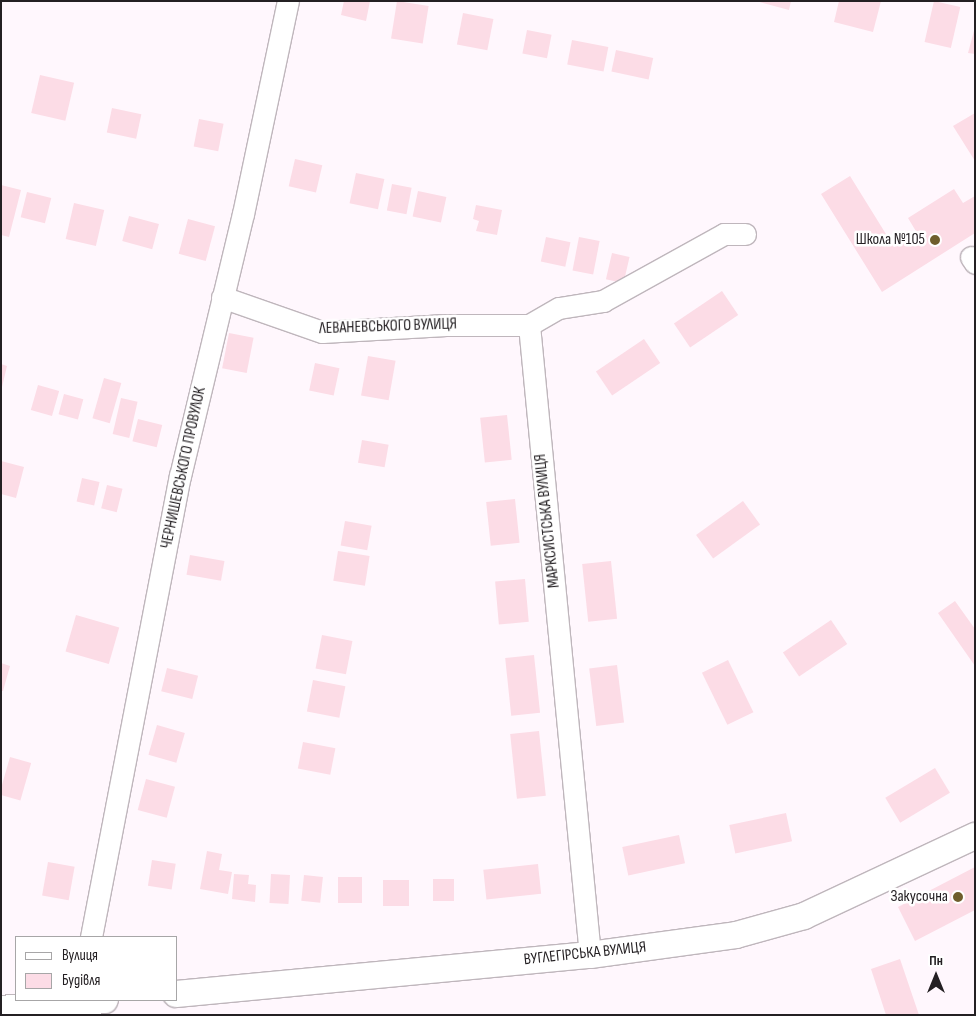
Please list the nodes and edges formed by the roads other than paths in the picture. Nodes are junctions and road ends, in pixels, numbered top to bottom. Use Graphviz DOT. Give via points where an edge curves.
graph roads {
  1 [pos="288,1"];
  2 [pos="745,234"];
  3 [pos="222,297"];
  4 [pos="529,325"];
  5 [pos="975,836"];
  6 [pos="91,936"];
  7 [pos="590,955"];
  8 [pos="178,994"];
  9 [pos="78,1001"];
  10 [pos="1,1009"];
  1 -- 3 [label="street, ЧЕРНИШЕВСЬКОГО ПРОВУЛОК"];
  2 -- 4 [label="street" via="724,234 603,301 559,308"];
  3 -- 4 [label="street, ЛЕВАНЕВСЬКОГО ВУЛИЦЯ" via="322,332 446,325"];
  3 -- 6 [label="street, ЧЕРНИШЕВСЬКОГО ПРОВУЛОК" via="180,476"];
  4 -- 7 [label="street, МАРКСИСТСЬКА ВУЛИЦЯ"];
  5 -- 7 [label="street, ВУГЛЕГІРСЬКА ВУЛИЦЯ" via="804,916 736,935"];
  7 -- 8 [label="street, ВУГЛЕГІРСЬКА ВУЛИЦЯ"];
  9 -- 10 [label="street"];
}
